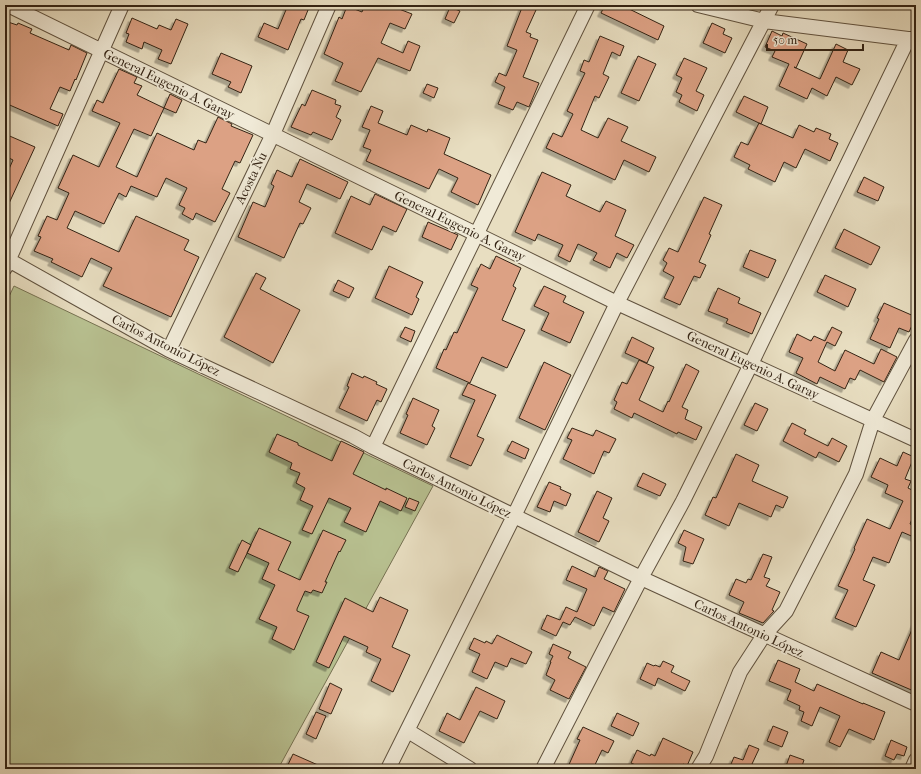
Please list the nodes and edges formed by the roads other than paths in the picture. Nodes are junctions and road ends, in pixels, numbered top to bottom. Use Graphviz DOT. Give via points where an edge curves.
graph roads {
  1 [pos="8,5"];
  2 [pos="122,5"];
  3 [pos="329,5"];
  4 [pos="588,5"];
  5 [pos="698,5"];
  6 [pos="772,5"];
  7 [pos="764,21"];
  8 [pos="912,39"];
  9 [pos="102,50"];
  10 [pos="273,134"];
  11 [pos="476,234"];
  12 [pos="6,262"];
  13 [pos="617,302"];
  14 [pos="916,340"];
  15 [pos="169,350"];
  16 [pos="751,364"];
  17 [pos="873,420"];
  18 [pos="916,440"];
  19 [pos="373,447"];
  20 [pos="514,516"];
  21 [pos="641,578"];
  22 [pos="764,635"];
  23 [pos="916,704"];
  24 [pos="408,731"];
  25 [pos="916,760"];
  26 [pos="388,769"];
  27 [pos="470,769"];
  28 [pos="543,769"];
  29 [pos="698,769"];
  30 [pos="912,769"];
  1 -- 9 [label="street, General Eugenio A. Garay"];
  2 -- 9 [label="street"];
  3 -- 10 [label="street, Acosta Ñu"];
  4 -- 11 [label="street"];
  5 -- 7 [label="street"];
  6 -- 7 [label="street"];
  7 -- 8 [label="street"];
  7 -- 13 [label="street"];
  8 -- 16 [label="street"];
  9 -- 10 [label="street, General Eugenio A. Garay"];
  9 -- 12 [label="street"];
  10 -- 11 [label="street, General Eugenio A. Garay"];
  10 -- 15 [label="street, Acosta Ñu"];
  11 -- 13 [label="street, General Eugenio A. Garay"];
  11 -- 19 [label="street"];
  12 -- 15 [label="street, Carlos Antonio López"];
  13 -- 16 [label="street, General Eugenio A. Garay"];
  13 -- 20 [label="street"];
  14 -- 17 [label="street"];
  15 -- 19 [label="street, Carlos Antonio López"];
  16 -- 17 [label="street, General Eugenio A. Garay"];
  16 -- 21 [label="street" via="683,501"];
  17 -- 18 [label="street, General Eugenio A. Garay"];
  17 -- 22 [label="street" via="856,474 829,528 786,611"];
  19 -- 20 [label="street, Carlos Antonio López"];
  20 -- 21 [label="street, Carlos Antonio López"];
  20 -- 24 [label="street"];
  21 -- 22 [label="street, Carlos Antonio López"];
  21 -- 28 [label="street"];
  22 -- 23 [label="street, Carlos Antonio López"];
  22 -- 29 [label="street" via="740,672 706,756"];
  24 -- 26 [label="street"];
  24 -- 27 [label="street"];
  25 -- 30 [label="street"];
}
